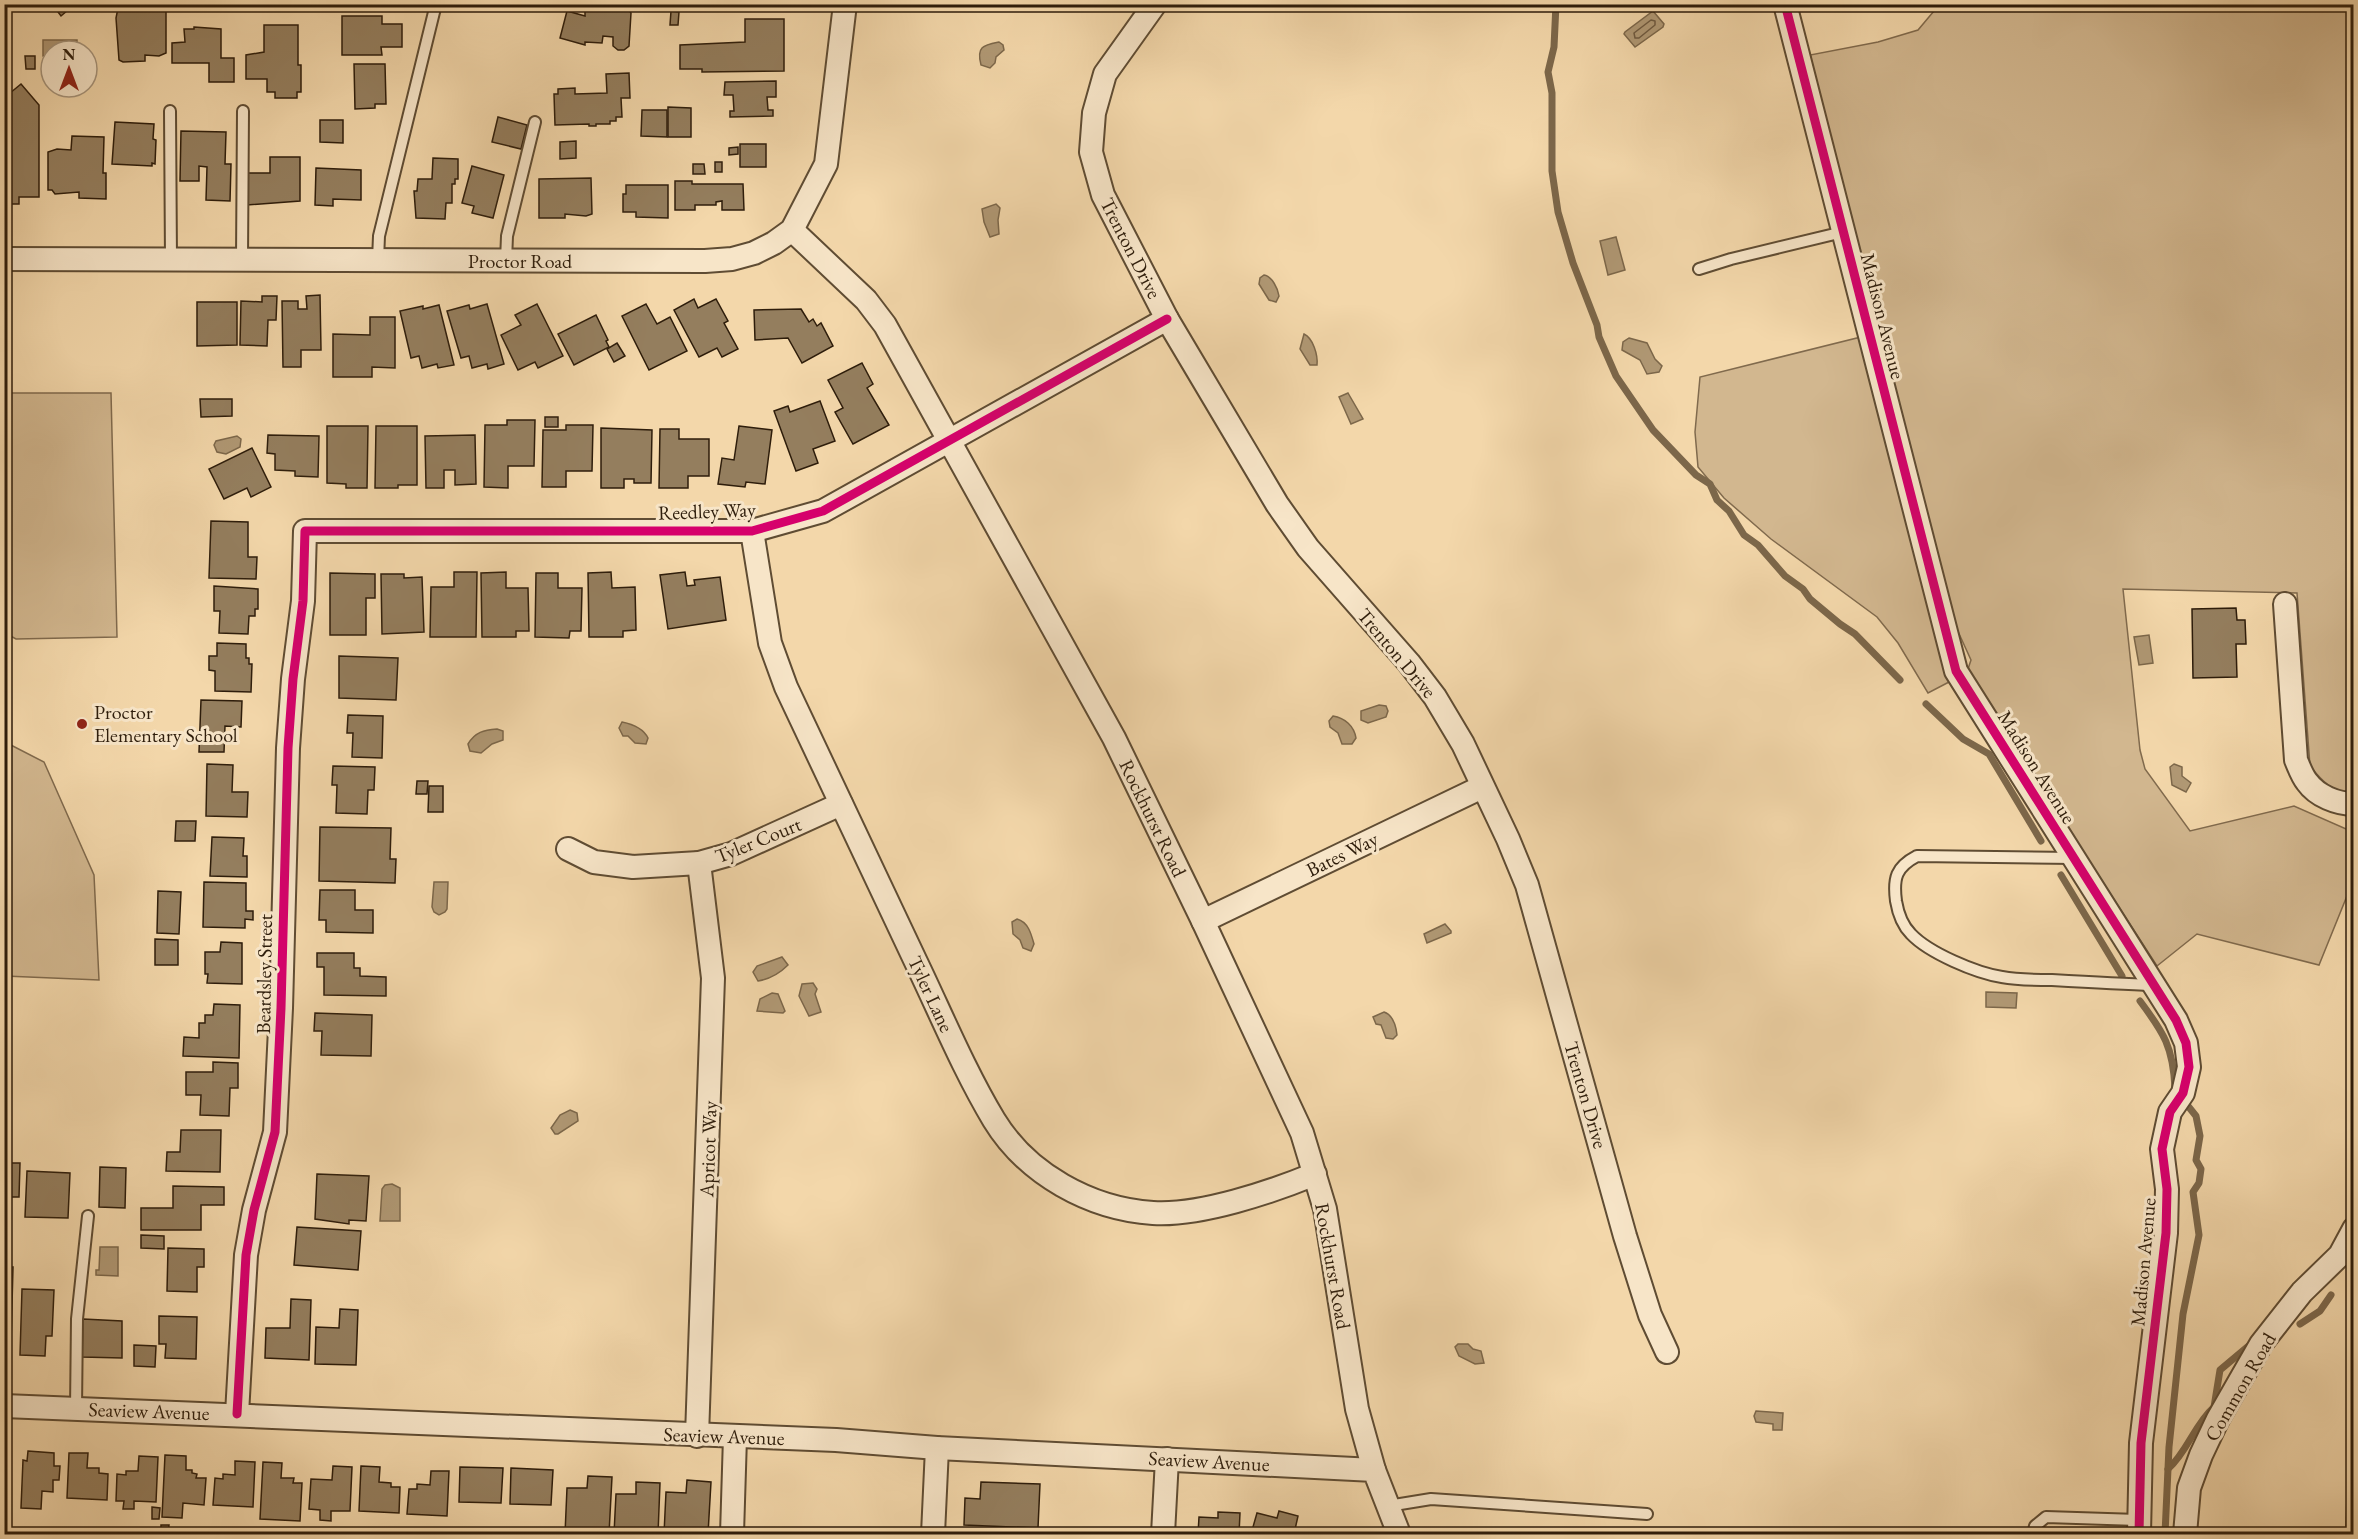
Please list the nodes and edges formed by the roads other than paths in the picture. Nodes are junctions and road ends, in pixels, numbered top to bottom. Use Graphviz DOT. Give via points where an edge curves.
graph roads {
  1 [pos="436,4"];
  2 [pos="845,4"];
  3 [pos="1155,4"];
  4 [pos="1785,4"];
  5 [pos="170,111"];
  6 [pos="243,111"];
  7 [pos="535,122"];
  8 [pos="792,230"];
  9 [pos="1843,232"];
  10 [pos="4,260"];
  11 [pos="171,260"];
  12 [pos="242,260"];
  13 [pos="378,260"];
  14 [pos="506,261"];
  15 [pos="1699,269"];
  16 [pos="1167,319"];
  17 [pos="949,442"];
  18 [pos="305,531"];
  19 [pos="752,531"];
  20 [pos="2285,604"];
  21 [pos="1482,787"];
  22 [pos="841,804"];
  23 [pos="2354,804"];
  24 [pos="568,849"];
  25 [pos="2074,858"];
  26 [pos="699,862"];
  27 [pos="1203,921"];
  28 [pos="2154,985"];
  29 [pos="1315,1174"];
  30 [pos="88,1216"];
  31 [pos="2354,1229"];
  32 [pos="1667,1352"];
  33 [pos="4,1406"];
  34 [pos="76,1408"];
  35 [pos="237,1414"];
  36 [pos="697,1436"];
  37 [pos="735,1437"];
  38 [pos="937,1448"];
  39 [pos="1167,1459"];
  40 [pos="1374,1470"];
  41 [pos="1388,1506"];
  42 [pos="1647,1514"];
  43 [pos="2139,1527"];
  44 [pos="732,1534"];
  45 [pos="933,1534"];
  46 [pos="1163,1534"];
  47 [pos="1399,1534"];
  48 [pos="2033,1534"];
  49 [pos="2185,1534"];
  1 -- 13 [label="lane" via="379,236"];
  2 -- 8 [label="street, Proctor Road" via="826,164"];
  3 -- 16 [label="street, Trenton Drive" via="1105,74 1094,112 1091,152 1103,195"];
  4 -- 9 [label="street, Madison Avenue"];
  5 -- 11 [label="lane"];
  6 -- 12 [label="lane"];
  7 -- 14 [label="lane" via="507,236"];
  8 -- 14 [label="street, Proctor Road" via="754,253 732,260"];
  8 -- 17 [label="street, Rockhurst Road" via="876,312"];
  9 -- 15 [label="lane"];
  9 -- 25 [label="street, Madison Avenue" via="1956,671"];
  10 -- 11 [label="street, Proctor Road"];
  11 -- 12 [label="street, Proctor Road"];
  12 -- 13 [label="street, Proctor Road"];
  13 -- 14 [label="street, Proctor Road"];
  16 -- 17 [label="street, Reedley Way"];
  16 -- 21 [label="street, Trenton Drive" via="1276,504 1308,548 1435,697 1463,744"];
  17 -- 19 [label="street, Reedley Way" via="823,511"];
  17 -- 27 [label="street, Rockhurst Road" via="1097,707"];
  18 -- 19 [label="street, Reedley Way"];
  18 -- 35 [label="street, Beardsley Street" via="303,601 288,748 275,1132 246,1255"];
  19 -- 22 [label="street, Tyler Lane" via="770,643 786,687"];
  20 -- 23 [label="street" via="2296,760 2307,783 2324,796"];
  21 -- 27 [label="street, Bates Way"];
  21 -- 32 [label="street, Trenton Drive" via="1527,885 1625,1236 1650,1315"];
  22 -- 26 [label="street, Tyler Court" via="731,854"];
  22 -- 29 [label="street, Tyler Lane" via="995,1121 1018,1150 1045,1174 1077,1194 1113,1207 1154,1213 1212,1206"];
  24 -- 26 [label="street, Tyler Court" via="594,862 633,867"];
  25 -- 28 [label="street, Madison Avenue"];
  25 -- 28 [label="lane" via="1917,856 1905,862 1895,879 1900,916 1923,945 2002,978"];
  26 -- 36 [label="street, Apricot Way" via="712,978"];
  27 -- 29 [label="street, Rockhurst Road" via="1302,1133"];
  28 -- 43 [label="street, Madison Avenue" via="2186,1043 2189,1067 2183,1093 2170,1112 2162,1149 2167,1189 2166,1233 2140,1443"];
  29 -- 40 [label="street, Rockhurst Road" via="1357,1409"];
  30 -- 34 [label="lane" via="77,1319"];
  31 -- 49 [label="street, Common Road" via="2340,1255 2302,1292 2261,1344 2218,1419 2189,1488"];
  33 -- 34 [label="street, Seaview Avenue"];
  34 -- 35 [label="street, Seaview Avenue"];
  35 -- 36 [label="street, Seaview Avenue"];
  36 -- 37 [label="street, Seaview Avenue"];
  37 -- 38 [label="street, Seaview Avenue"];
  37 -- 44 [label="street"];
  38 -- 39 [label="street, Seaview Avenue"];
  38 -- 45 [label="street"];
  39 -- 40 [label="street, Seaview Avenue"];
  39 -- 46 [label="street"];
  40 -- 41 [label="street"];
  41 -- 42 [label="lane" via="1431,1498"];
  41 -- 47 [label="street"];
  43 -- 48 [label="lane" via="2046,1517 2035,1526"];
}
